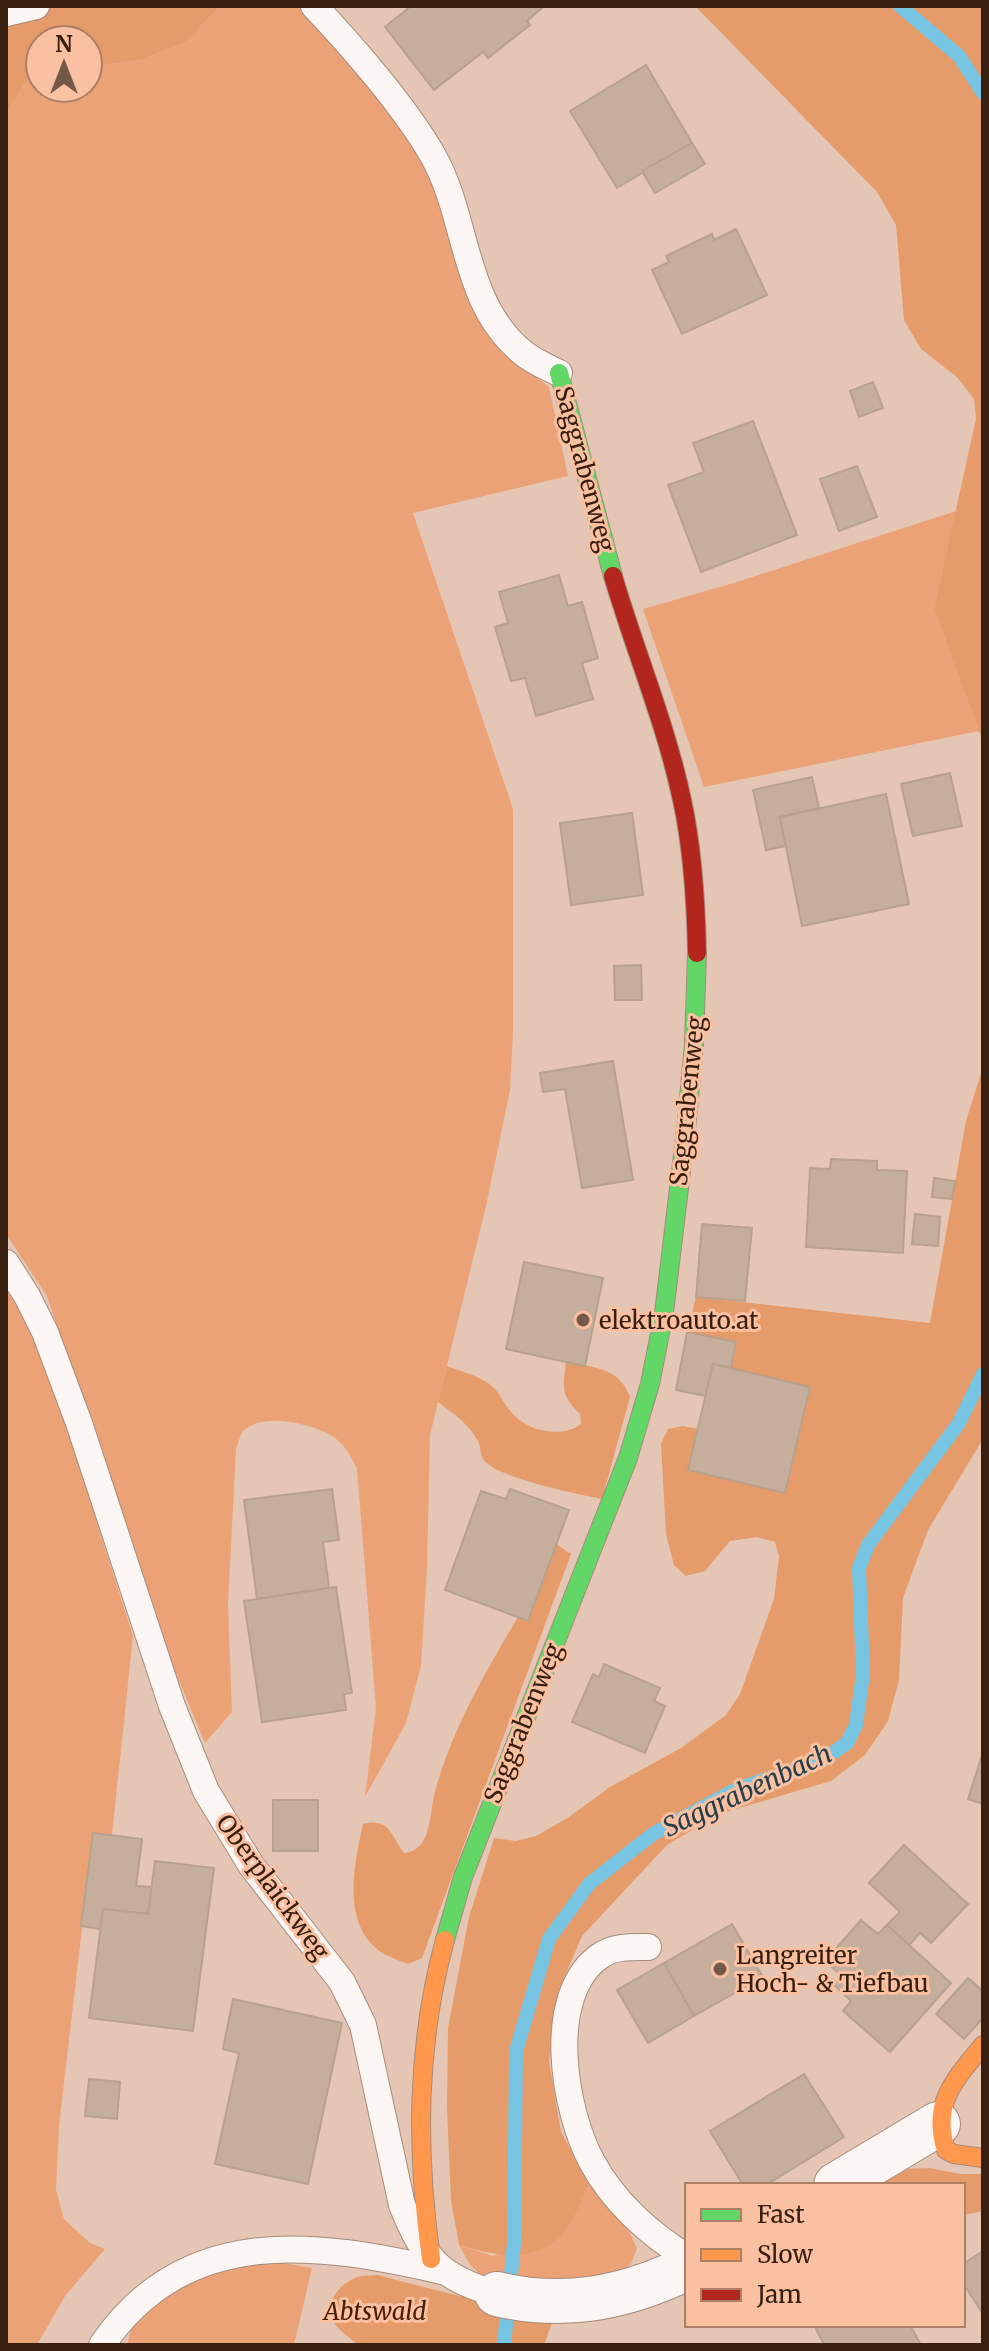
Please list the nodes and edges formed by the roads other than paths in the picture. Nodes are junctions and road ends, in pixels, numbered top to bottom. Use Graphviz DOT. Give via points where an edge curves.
graph roads {
  1 [pos="36,6"];
  2 [pos="314,6"];
  3 [pos="6,13"];
  4 [pos="559,373"];
  5 [pos="6,1263"];
  6 [pos="648,1947"];
  7 [pos="983,2045"];
  8 [pos="938,2124"];
  9 [pos="983,2158"];
  10 [pos="839,2183"];
  11 [pos="685,2256"];
  12 [pos="436,2265"];
  13 [pos="685,2269"];
  14 [pos="510,2297"];
  15 [pos="106,2342"];
  1 -- 3 [label="lane"];
  2 -- 4 [label="lane, Saggrabenweg" via="433,156 486,308 523,353"];
  4 -- 12 [label="street, Saggrabenweg" via="687,825 695,884 697,1008 670,1267 646,1400 623,1473 463,1877 430,2003 421,2138 425,2221"];
  5 -- 12 [label="lane, Oberplaickweg" via="45,1332 206,1791 251,1865 342,1982 363,2025 402,2205"];
  6 -- 11 [label="lane" via="623,1947 602,1954 585,1968 567,2019 568,2095 577,2130 613,2192 643,2225"];
  7 -- 8 [label="street" via="948,2092"];
  8 -- 9 [label="street" via="946,2150"];
  8 -- 10 [label="street"];
  12 -- 14 [label="lane" via="466,2285"];
  12 -- 15 [label="lane" via="335,2252 258,2250 221,2256 150,2292"];
  13 -- 14 [label="street" via="600,2299 571,2303"];
}
